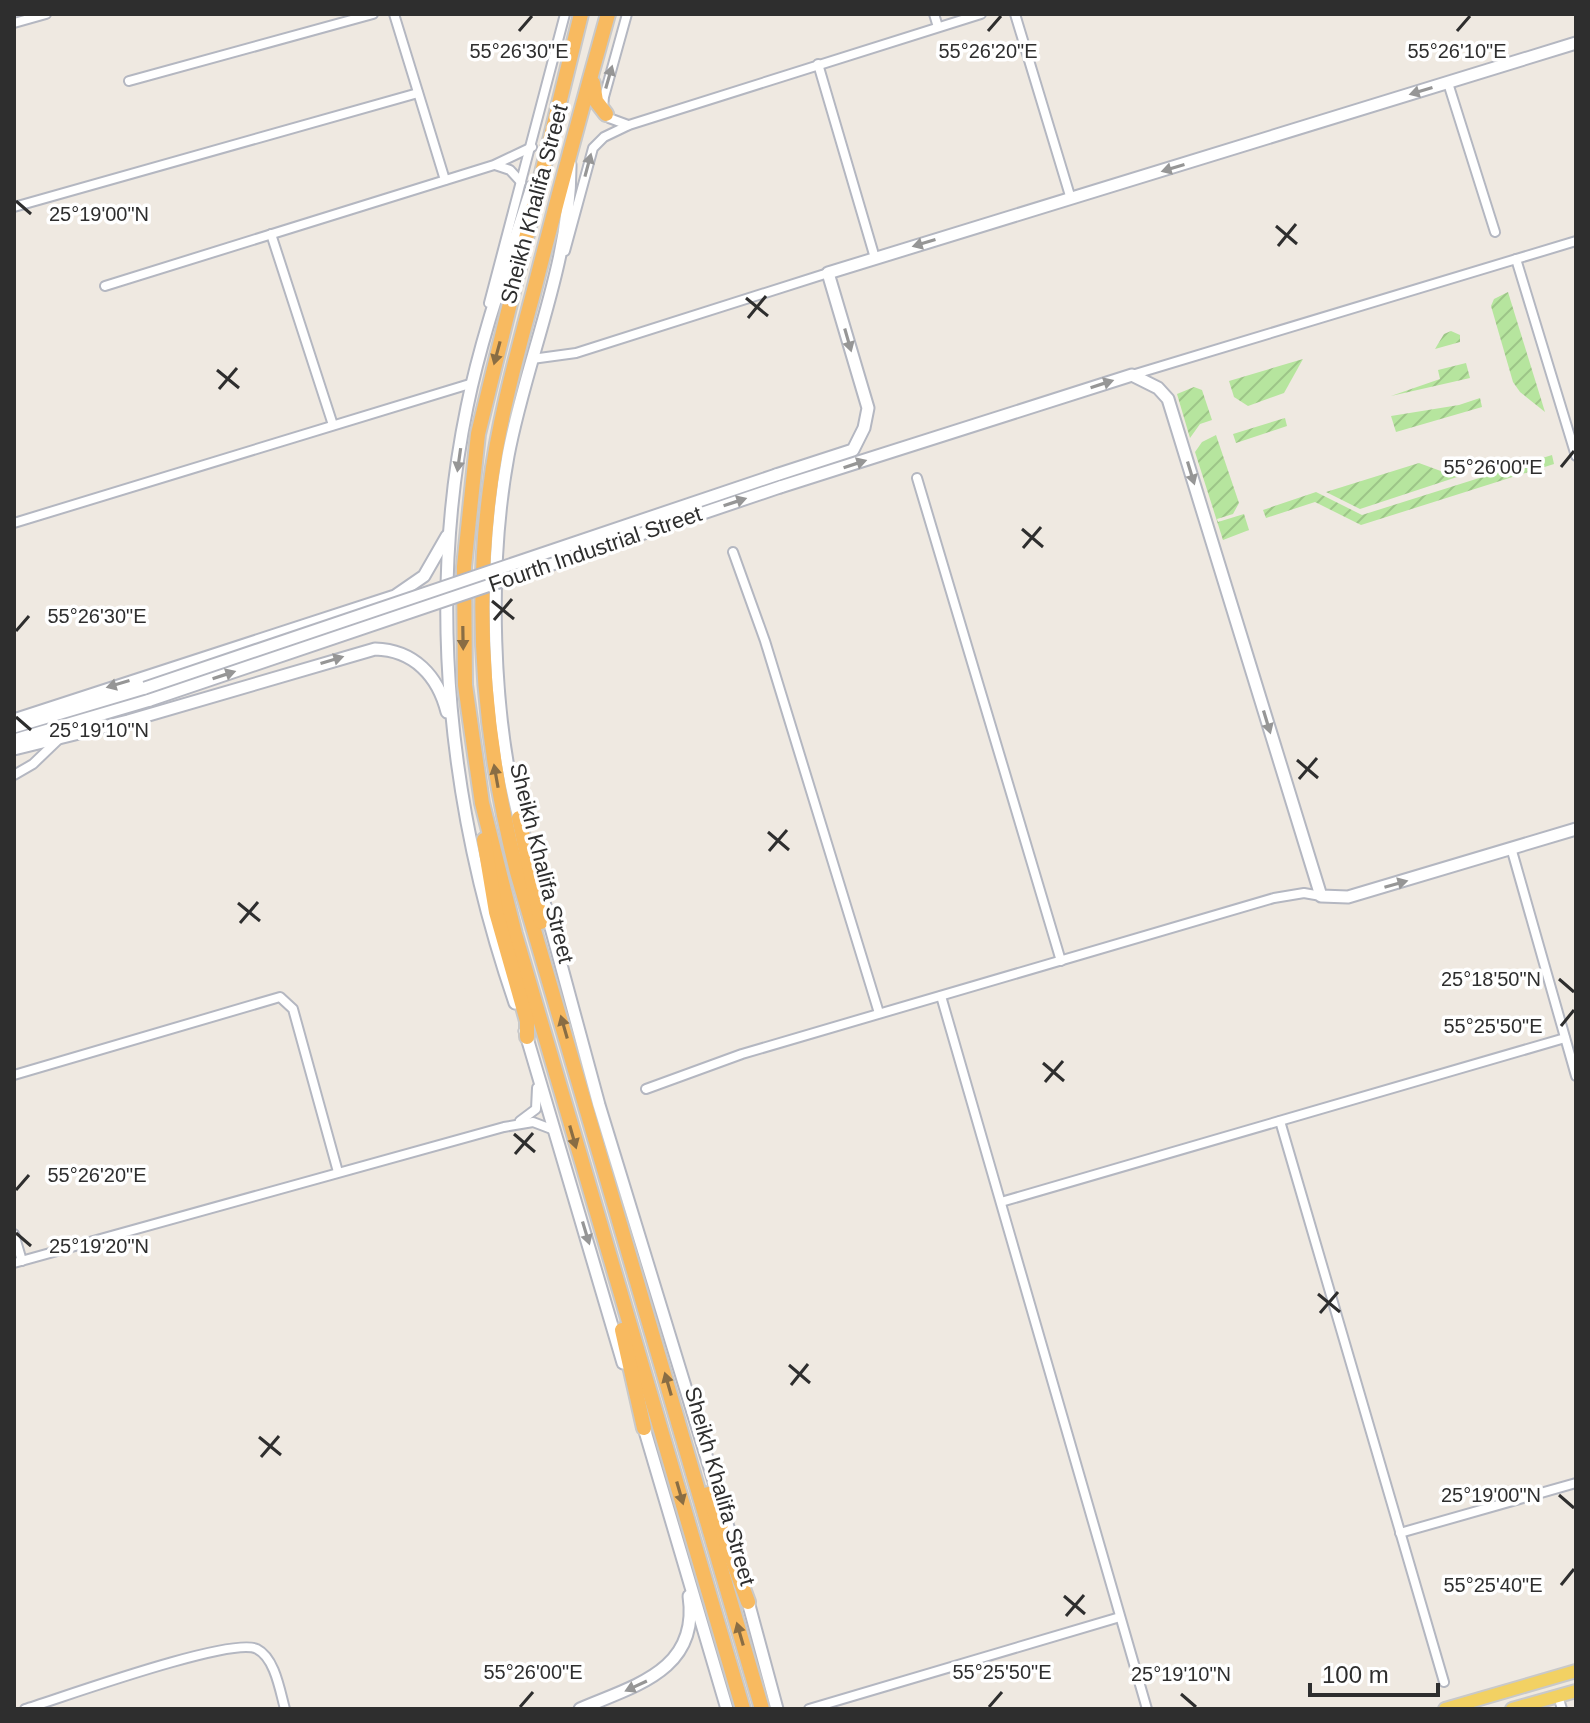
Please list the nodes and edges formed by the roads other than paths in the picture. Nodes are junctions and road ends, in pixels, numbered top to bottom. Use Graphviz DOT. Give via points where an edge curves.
graph roads {
  1 [pos="46,14"];
  2 [pos="373,14"];
  3 [pos="394,14"];
  4 [pos="565,14"];
  5 [pos="581,14"];
  6 [pos="608,14"];
  7 [pos="627,14"];
  8 [pos="934,14"];
  9 [pos="981,14"];
  10 [pos="1015,14"];
  11 [pos="14,23"];
  12 [pos="938,27"];
  13 [pos="1576,43"];
  14 [pos="818,64"];
  15 [pos="592,73"];
  16 [pos="129,81"];
  17 [pos="1448,83"];
  18 [pos="418,93"];
  19 [pos="606,114"];
  20 [pos="629,125"];
  21 [pos="551,142"];
  22 [pos="532,147"];
  23 [pos="570,155"];
  24 [pos="494,165"];
  25 [pos="445,180"];
  26 [pos="521,182"];
  27 [pos="1071,199"];
  28 [pos="14,207"];
  29 [pos="1495,232"];
  30 [pos="271,234"];
  31 [pos="1576,241"];
  32 [pos="875,258"];
  33 [pos="1516,259"];
  34 [pos="828,273"];
  35 [pos="105,286"];
  36 [pos="550,294"];
  37 [pos="532,359"];
  38 [pos="477,370"];
  39 [pos="1132,375"];
  40 [pos="473,383"];
  41 [pos="333,425"];
  42 [pos="1576,456"];
  43 [pos="917,478"];
  44 [pos="778,481"];
  45 [pos="14,523"];
  46 [pos="451,524"];
  47 [pos="733,552"];
  48 [pos="147,694"];
  49 [pos="14,720"];
  50 [pos="14,727"];
  51 [pos="60,738"];
  52 [pos="14,740"];
  53 [pos="455,740"];
  54 [pos="14,749"];
  55 [pos="14,775"];
  56 [pos="519,818"];
  57 [pos="487,824"];
  58 [pos="1576,829"];
  59 [pos="1512,851"];
  60 [pos="1321,896"];
  61 [pos="1061,961"];
  62 [pos="548,973"];
  63 [pos="941,996"];
  64 [pos="879,1013"];
  65 [pos="527,1037"];
  66 [pos="1565,1038"];
  67 [pos="533,1054"];
  68 [pos="14,1075"];
  69 [pos="1576,1076"];
  70 [pos="646,1089"];
  71 [pos="1280,1121"];
  72 [pos="504,1127"];
  73 [pos="554,1130"];
  74 [pos="338,1172"];
  75 [pos="1001,1202"];
  76 [pos="14,1234"];
  77 [pos="18,1262"];
  78 [pos="616,1282"];
  79 [pos="644,1428"];
  80 [pos="688,1457"];
  81 [pos="1576,1483"];
  82 [pos="1400,1533"];
  83 [pos="681,1548"];
  84 [pos="748,1602"];
  85 [pos="1120,1617"];
  86 [pos="1576,1671"];
  87 [pos="1444,1682"];
  88 [pos="1576,1691"];
  89 [pos="1560,1703"];
  90 [pos="771,1707"];
  91 [pos="25,1709"];
  92 [pos="285,1709"];
  93 [pos="580,1709"];
  94 [pos="727,1709"];
  95 [pos="743,1709"];
  96 [pos="788,1709"];
  97 [pos="809,1709"];
  98 [pos="1147,1709"];
  99 [pos="1445,1709"];
  100 [pos="1512,1709"];
  1 -- 11 [label="street"];
  2 -- 16 [label="street"];
  3 -- 18 [label="street"];
  4 -- 22 [label="street"];
  5 -- 21 [label="highway, Sheikh Khalifa Street"];
  6 -- 15 [label="highway, Sheikh Khalifa Street"];
  19 -- 7 [label="street, one-way" via="604,97"];
  8 -- 12 [label="street"];
  9 -- 12 [label="street"];
  10 -- 27 [label="street"];
  12 -- 14 [label="street"];
  13 -- 17 [label="main road"];
  14 -- 20 [label="street"];
  14 -- 32 [label="street"];
  15 -- 19 [label="highway" via="596,101"];
  15 -- 23 [label="highway, Sheikh Khalifa Street"];
  17 -- 27 [label="main road, one-way"];
  17 -- 29 [label="street"];
  18 -- 25 [label="street"];
  18 -- 28 [label="street"];
  19 -- 20 [label="street"];
  36 -- 20 [label="street, one-way" via="593,148"];
  21 -- 38 [label="main road" via="534,181"];
  21 -- 57 [label="highway, Sheikh Khalifa Street, one-way" via="485,402 467,523 465,685"];
  22 -- 24 [label="street"];
  22 -- 26 [label="street"];
  23 -- 36 [label="main road" via="568,210"];
  62 -- 23 [label="highway, Sheikh Khalifa Street, one-way" via="497,783 485,693 482,583 497,441"];
  24 -- 25 [label="street"];
  24 -- 26 [label="street" via="510,170"];
  25 -- 30 [label="street"];
  26 -- 38 [label="street" via="479,341"];
  27 -- 32 [label="main road, one-way"];
  30 -- 35 [label="street"];
  30 -- 41 [label="street"];
  31 -- 33 [label="street"];
  32 -- 34 [label="main road"];
  33 -- 39 [label="street"];
  33 -- 42 [label="street"];
  34 -- 37 [label="street" via="584,350"];
  34 -- 44 [label="main road, Fourth Industrial Street, one-way" via="868,408 862,434 853,450"];
  36 -- 37 [label="main road"];
  37 -- 56 [label="main road" via="506,469 495,606"];
  38 -- 40 [label="main road"];
  44 -- 39 [label="main road, Fourth Industrial Street, one-way"];
  39 -- 60 [label="main road, one-way" via="1168,399"];
  40 -- 41 [label="street"];
  40 -- 46 [label="main road, one-way"];
  41 -- 45 [label="street"];
  43 -- 61 [label="street"];
  44 -- 48 [label="main road, Fourth Industrial Street, bridge"];
  46 -- 49 [label="main road, one-way" via="431,568 395,596"];
  46 -- 53 [label="main road" via="449,659"];
  47 -- 64 [label="street"];
  48 -- 50 [label="main road, Fourth Industrial Street"];
  48 -- 52 [label="main road, Fourth Industrial Street"];
  51 -- 53 [label="main road, one-way" via="375,649 409,657 428,672 445,703"];
  51 -- 54 [label="main road"];
  51 -- 55 [label="street"];
  53 -- 65 [label="main road" via="470,847"];
  56 -- 62 [label="highway"];
  56 -- 84 [label="main road"];
  57 -- 65 [label="highway" via="485,860 526,1014"];
  57 -- 78 [label="highway, Sheikh Khalifa Street, one-way"];
  58 -- 59 [label="main road"];
  60 -- 59 [label="main road, one-way" via="1348,897"];
  59 -- 66 [label="street"];
  60 -- 61 [label="street" via="1284,895"];
  61 -- 63 [label="street"];
  80 -- 62 [label="highway, Sheikh Khalifa Street, one-way"];
  63 -- 64 [label="street"];
  63 -- 75 [label="street"];
  64 -- 70 [label="street"];
  65 -- 67 [label="main road"];
  66 -- 69 [label="street"];
  66 -- 71 [label="street"];
  67 -- 72 [label="street" via="537,1106 528,1117"];
  67 -- 73 [label="main road"];
  68 -- 74 [label="street" via="280,997 293,1009"];
  71 -- 75 [label="street"];
  71 -- 82 [label="street"];
  72 -- 73 [label="street" via="533,1122"];
  72 -- 74 [label="street"];
  73 -- 79 [label="main road, one-way"];
  74 -- 77 [label="street"];
  75 -- 85 [label="street"];
  76 -- 77 [label="street"];
  78 -- 79 [label="highway"];
  78 -- 95 [label="highway, Sheikh Khalifa Street, one-way"];
  79 -- 83 [label="main road"];
  80 -- 84 [label="highway" via="706,1488"];
  90 -- 80 [label="highway, Sheikh Khalifa Street, one-way"];
  81 -- 82 [label="street"];
  82 -- 87 [label="street"];
  83 -- 93 [label="main road, one-way" via="690,1605 678,1652 651,1679"];
  83 -- 94 [label="main road"];
  84 -- 90 [label="main road"];
  85 -- 97 [label="street"];
  85 -- 98 [label="street"];
  86 -- 99 [label="main road"];
  88 -- 89 [label="main road"];
  89 -- 100 [label="main road"];
  90 -- 96 [label="street"];
  91 -- 92 [label="street" via="242,1645 258,1649 269,1660"];
}
